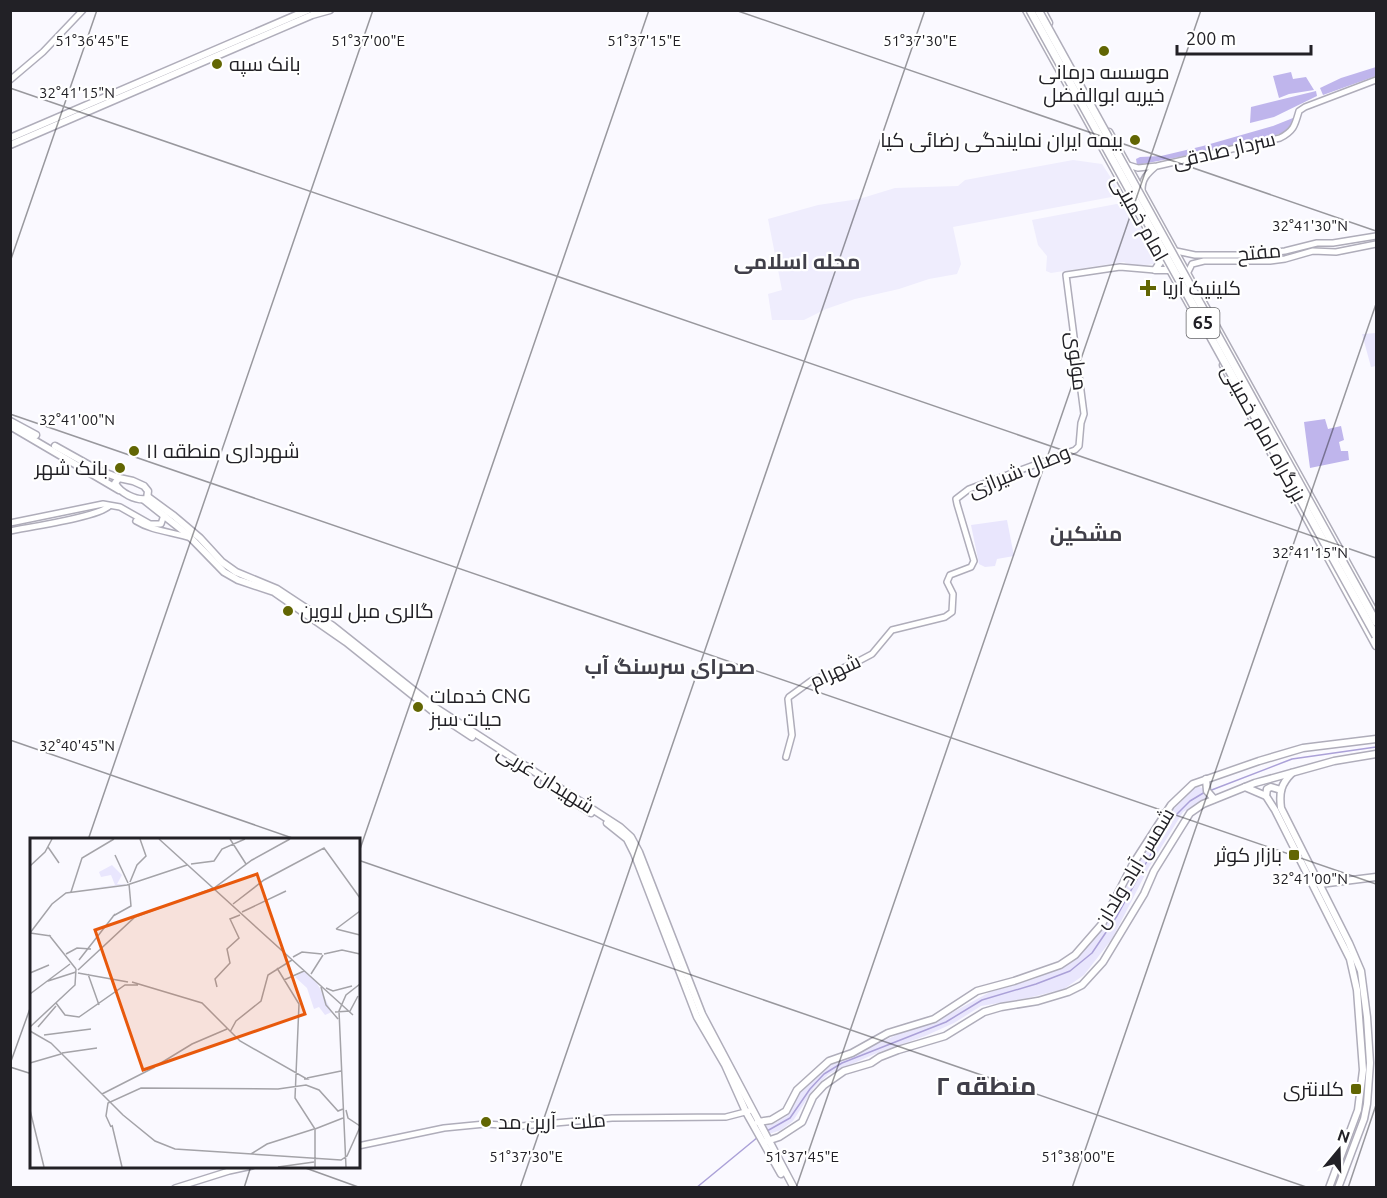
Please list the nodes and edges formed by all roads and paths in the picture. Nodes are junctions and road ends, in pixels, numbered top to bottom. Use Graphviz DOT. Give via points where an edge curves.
graph roads {
  1 [pos="83,10"];
  2 [pos="308,10"];
  3 [pos="330,10"];
  4 [pos="1028,10"];
  5 [pos="1040,10"];
  6 [pos="204,59"];
  7 [pos="10,80"];
  8 [pos="1377,80"];
  9 [pos="10,138"];
  10 [pos="10,145"];
  11 [pos="1128,165"];
  12 [pos="1157,166"];
  13 [pos="1142,190"];
  14 [pos="1377,236"];
  15 [pos="1377,244"];
  16 [pos="1176,251"];
  17 [pos="1191,254"];
  18 [pos="1163,258"];
  19 [pos="1192,264"];
  20 [pos="1155,270"];
  21 [pos="1170,270"];
  22 [pos="1188,272"];
  23 [pos="10,421"];
  24 [pos="10,426"];
  25 [pos="1079,446"];
  26 [pos="119,478"];
  27 [pos="119,490"];
  28 [pos="958,496"];
  29 [pos="146,499"];
  30 [pos="109,506"];
  31 [pos="131,515"];
  32 [pos="164,515"];
  33 [pos="10,523"];
  34 [pos="10,531"];
  35 [pos="191,538"];
  36 [pos="1370,604"];
  37 [pos="1357,610"];
  38 [pos="1377,615"];
  39 [pos="1377,622"];
  40 [pos="1377,636"];
  41 [pos="1377,646"];
  42 [pos="1377,739"];
  43 [pos="1377,754"];
  44 [pos="786,757"];
  45 [pos="1293,772"];
  46 [pos="1206,779"];
  47 [pos="1245,787"];
  48 [pos="1281,790"];
  49 [pos="1266,795"];
  50 [pos="1214,799"];
  51 [pos="1377,877"];
  52 [pos="1320,884"];
  53 [pos="1362,1005"];
  54 [pos="749,1111"];
  55 [pos="758,1122"];
  56 [pos="765,1141"];
  57 [pos="360,1146"];
  58 [pos="246,1168"];
  59 [pos="175,1188"];
  60 [pos="791,1188"];
  61 [pos="1329,1188"];
  62 [pos="1338,1188"];
  1 -- 7 [label="street"];
  2 -- 6 [label="main road"];
  3 -- 6 [label="main road"];
  4 -- 18 [label="main road, امام خمینی"];
  4 -- 40 [label="highway, بزرگراه امام خمینی / 65, bridge"];
  5 -- 11 [label="main road, امام خمینی"];
  5 -- 39 [label="highway, بزرگراه امام خمینی / 65, bridge"];
  6 -- 9 [label="main road"];
  6 -- 10 [label="main road"];
  8 -- 12 [label="street, سردار صادقی" via="1305,106 1299,111 1291,133 1280,138"];
  11 -- 12 [label="street, سردار صادقی"];
  11 -- 13 [label="main road, امام خمینی"];
  12 -- 13 [label="street" via="1146,175"];
  13 -- 16 [label="main road, امام خمینی"];
  14 -- 17 [label="street, مفتح" via="1262,254"];
  15 -- 19 [label="street, مفتح" via="1336,252 1313,251 1285,260"];
  16 -- 17 [label="street, مفتح"];
  16 -- 22 [label="main road, امام خمینی"];
  17 -- 19 [label="street" via="1188,257"];
  18 -- 20 [label="main road"];
  18 -- 21 [label="main road, امام خمینی"];
  19 -- 22 [label="street"];
  20 -- 21 [label="main road"];
  20 -- 25 [label="street, مولوی" via="1120,267 1066,275 1084,414"];
  21 -- 37 [label="main road, امام خمینی"];
  22 -- 36 [label="main road, امام خمینی"];
  23 -- 26 [label="main road"];
  24 -- 27 [label="main road"];
  25 -- 28 [label="street, وصال شیرازی"];
  26 -- 27 [label="main road" via="115,483"];
  26 -- 29 [label="main road" via="144,486 148,491"];
  27 -- 29 [label="main road"];
  28 -- 44 [label="street, شهرام" via="974,561 971,567 950,575 947,582 953,594 952,612 892,630 872,654 811,681 788,699 792,735"];
  29 -- 32 [label="main road, شهیدان غربی"];
  29 -- 54 [label="main road, شهیدان غربی" via="174,516 229,567 277,589 436,708 631,837 702,1014"];
  30 -- 31 [label="street" via="120,507"];
  30 -- 33 [label="street" via="86,506"];
  30 -- 34 [label="street" via="98,512"];
  31 -- 32 [label="street" via="156,526"];
  31 -- 35 [label="street" via="146,526"];
  32 -- 35 [label="main road, شهیدان غربی"];
  35 -- 54 [label="main road, شهیدان غربی" via="224,572 274,592 346,642 431,710 627,839 697,1017"];
  36 -- 37 [label="main road"];
  36 -- 38 [label="main road, امام خمینی"];
  37 -- 41 [label="main road, امام خمینی"];
  42 -- 46 [label="main road, شمس آباد ولدان" via="1303,748"];
  43 -- 45 [label="main road"];
  45 -- 47 [label="main road"];
  45 -- 48 [label="main road"];
  46 -- 50 [label="main road" via="1207,790"];
  46 -- 55 [label="main road, شمس آباد ولدان" via="1193,784 1171,804 1133,864 1102,924 1075,955 1060,965 977,991 934,1019 888,1033 829,1061 797,1090 786,1111"];
  47 -- 49 [label="main road"];
  47 -- 50 [label="main road"];
  48 -- 49 [label="main road" via="1271,787"];
  48 -- 52 [label="main road" via="1281,808"];
  49 -- 53 [label="main road" via="1350,959"];
  50 -- 56 [label="main road" via="1190,813 1103,962 1082,985 1038,1001 984,1012 945,1036 844,1071 813,1097 802,1122"];
  51 -- 52 [label="main road"];
  52 -- 53 [label="main road" via="1361,971"];
  53 -- 61 [label="main road" via="1363,1070 1358,1110"];
  53 -- 62 [label="main road" via="1370,1064 1367,1104"];
  54 -- 55 [label="main road, شهیدان غربی"];
  54 -- 56 [label="main road, شهیدان غربی"];
  54 -- 57 [label="street, ملت" via="726,1118 485,1124 444,1128"];
  55 -- 56 [label="main road, شهیدان غربی"];
  56 -- 60 [label="main road, شهیدان غربی"];
  58 -- 59 [label="street"];
}
